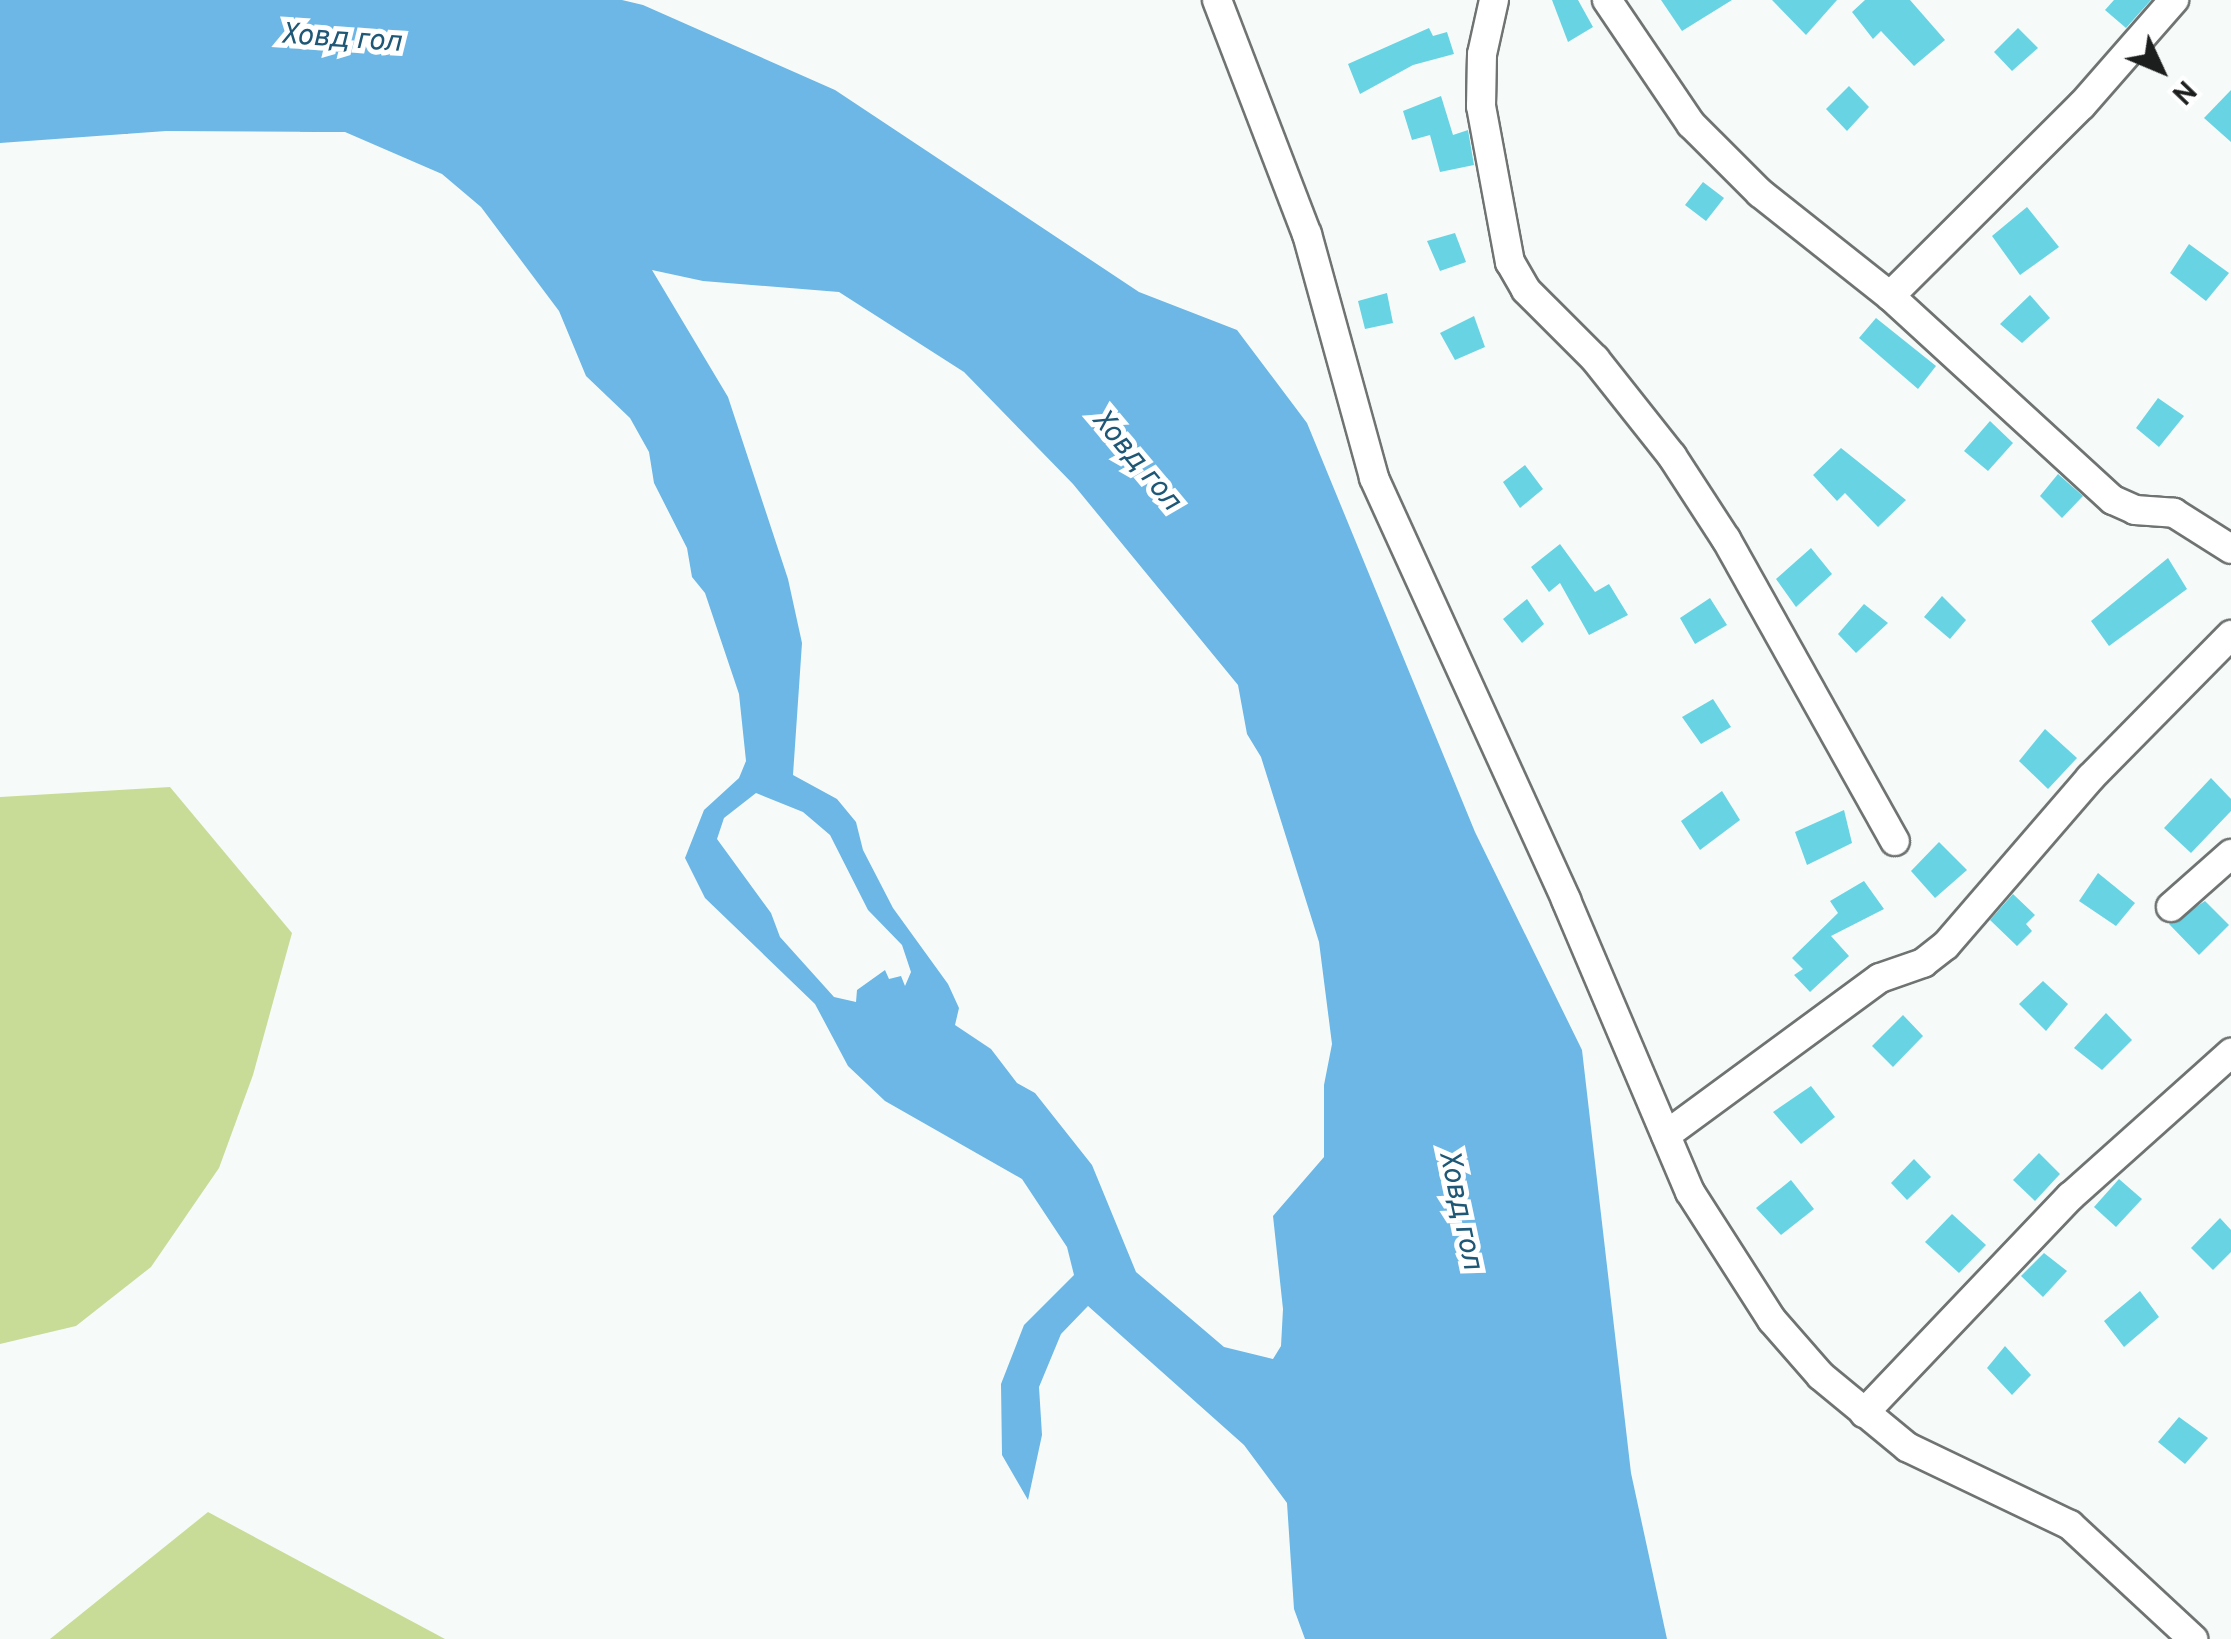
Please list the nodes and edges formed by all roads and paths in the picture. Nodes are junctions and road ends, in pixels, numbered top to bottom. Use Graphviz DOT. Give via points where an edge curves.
graph roads {
  1 [pos="1217,0"];
  2 [pos="1494,0"];
  3 [pos="1607,0"];
  4 [pos="2174,0"];
  5 [pos="1890,296"];
  6 [pos="2231,549"];
  7 [pos="2231,635"];
  8 [pos="1895,841"];
  9 [pos="2231,854"];
  10 [pos="2171,908"];
  11 [pos="2231,1053"];
  12 [pos="1666,1135"];
  13 [pos="1864,1414"];
  14 [pos="2193,1639"];
  1 -- 12 [label="street" via="1307,234 1374,478"];
  2 -- 8 [label="street" via="1482,54 1481,106 1510,262 1526,290 1594,358 1672,456 1726,539"];
  3 -- 5 [label="street" via="1690,124 1760,193"];
  4 -- 5 [label="street" via="2082,105"];
  5 -- 6 [label="street" via="2113,500 2135,510 2174,512"];
  7 -- 12 [label="street" via="2090,778 1946,945 1923,963 1880,978"];
  9 -- 10 [label="street"];
  11 -- 13 [label="street" via="2071,1196"];
  12 -- 13 [label="street" via="1690,1192 1772,1320"];
  13 -- 14 [label="street" via="1907,1447 2070,1525"];
}
